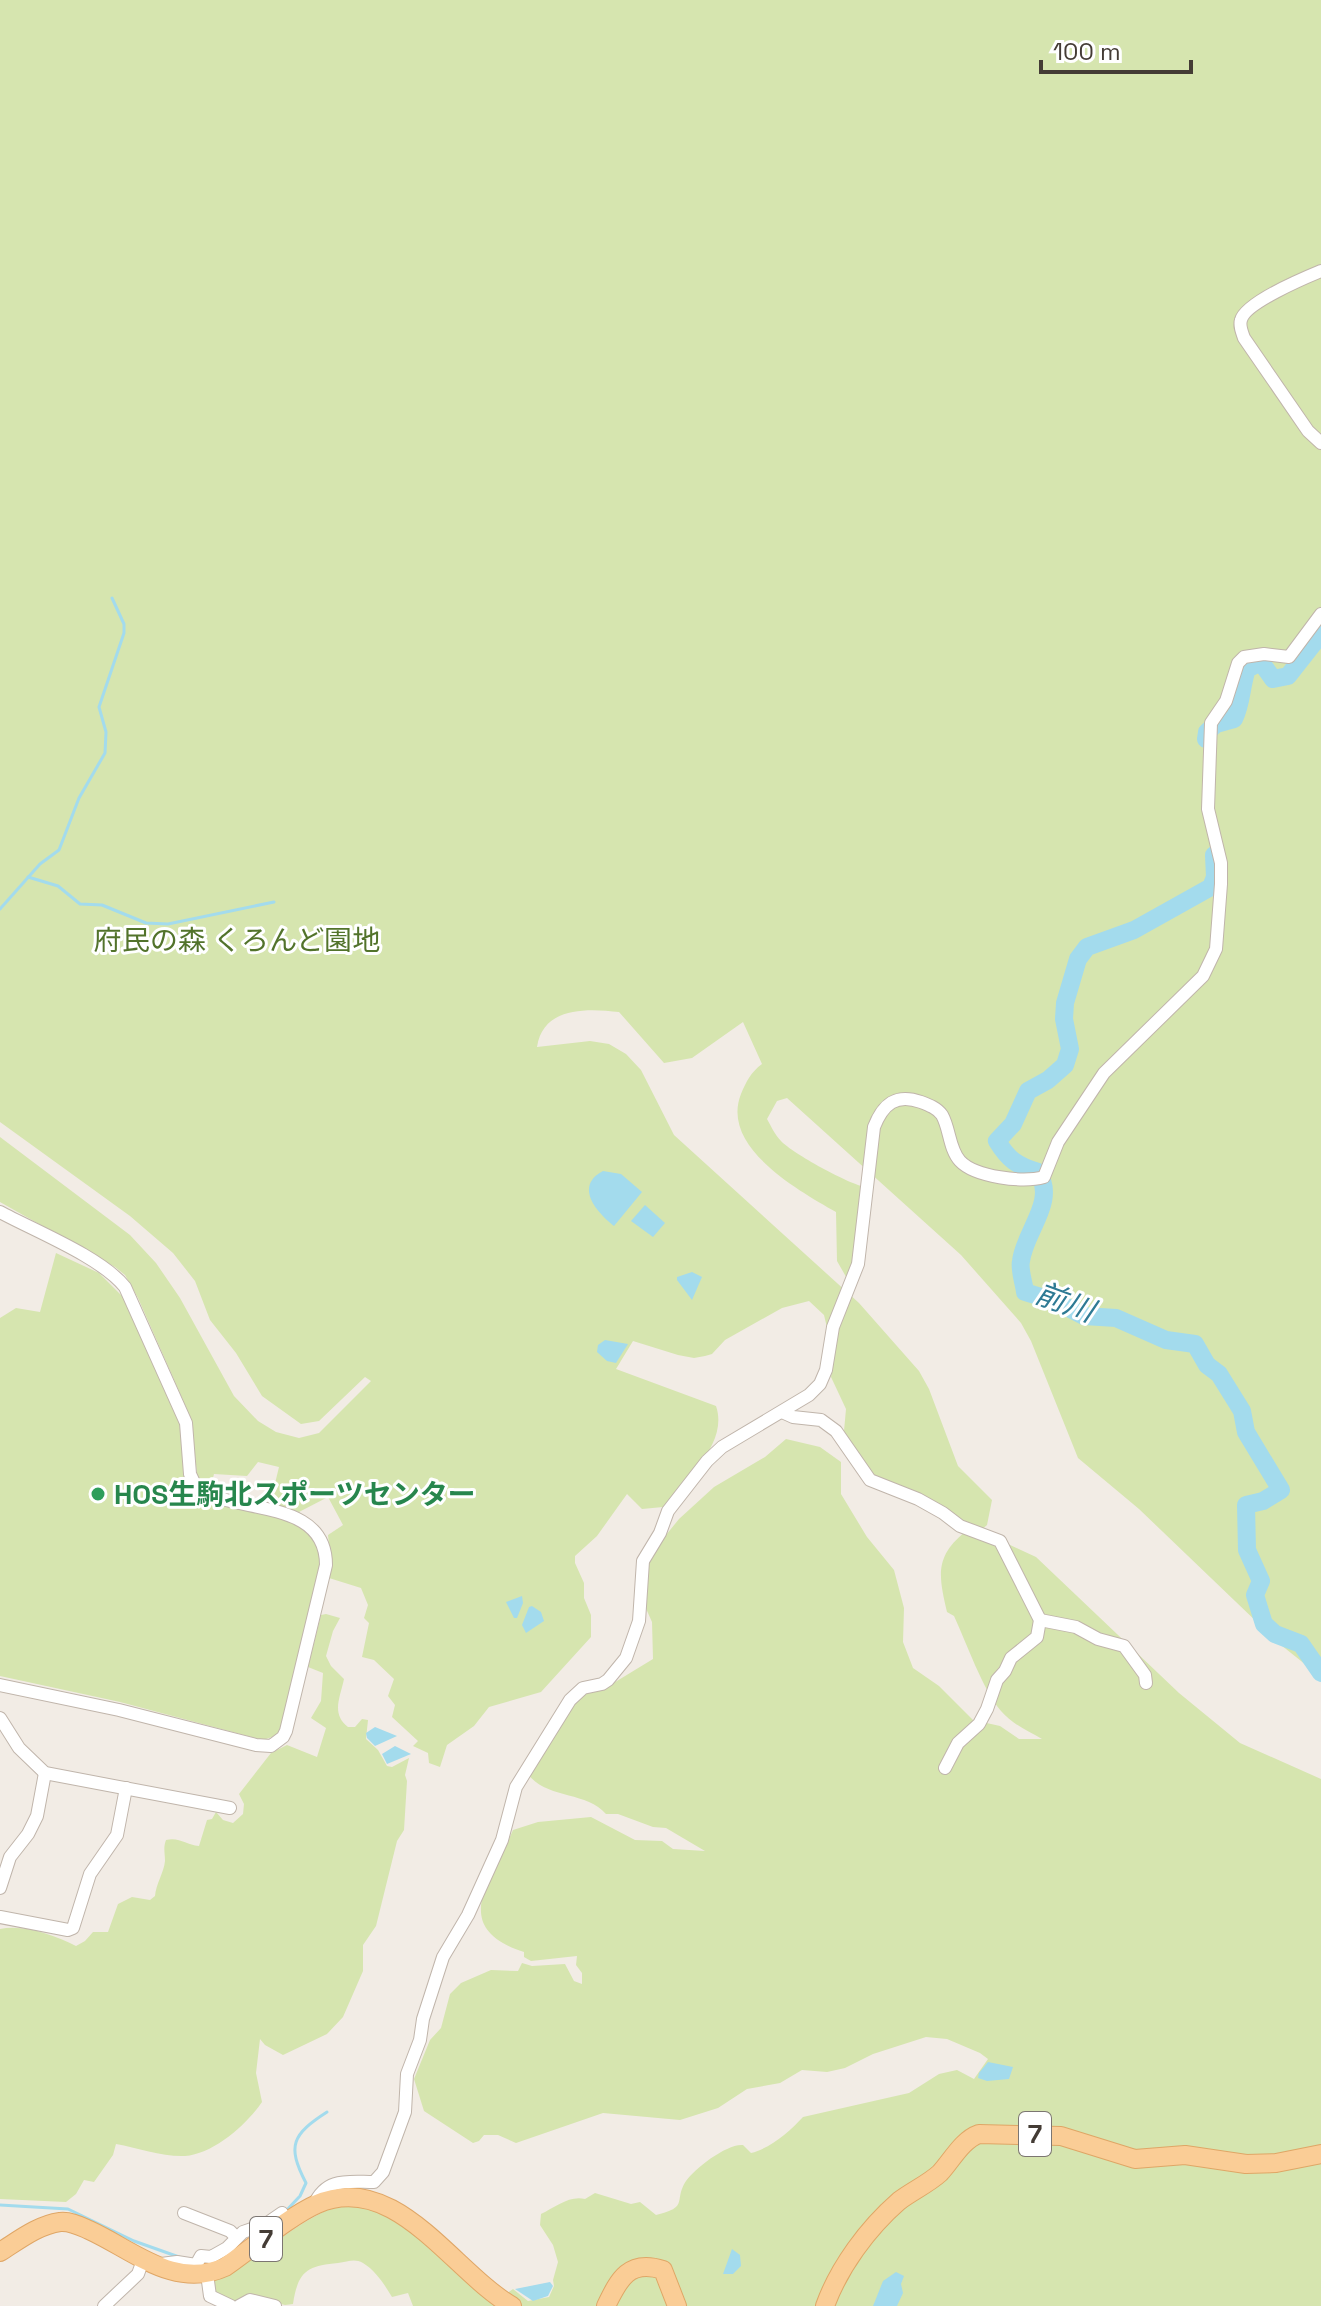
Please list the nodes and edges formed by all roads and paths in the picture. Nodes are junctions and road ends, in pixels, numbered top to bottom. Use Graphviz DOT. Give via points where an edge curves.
graph roads {
  1 [pos="1321,271"];
  2 [pos="1321,443"];
  3 [pos="1321,614"];
  4 [pos="0,1212"];
  5 [pos="782,1412"];
  6 [pos="1040,1620"];
  7 [pos="1146,1683"];
  8 [pos="0,1685"];
  9 [pos="0,1718"];
  10 [pos="945,1768"];
  11 [pos="45,1773"];
  12 [pos="126,1788"];
  13 [pos="230,1808"];
  14 [pos="0,1888"];
  15 [pos="0,1917"];
  16 [pos="1321,2154"];
  17 [pos="314,2205"];
  18 [pos="184,2213"];
  19 [pos="282,2213"];
  20 [pos="236,2237"];
  21 [pos="0,2252"];
  22 [pos="149,2263"];
  23 [pos="207,2274"];
  24 [pos="104,2306"];
  25 [pos="231,2306"];
  26 [pos="239,2306"];
  27 [pos="275,2306"];
  28 [pos="512,2306"];
  29 [pos="606,2306"];
  30 [pos="677,2306"];
  31 [pos="825,2306"];
  1 -- 2 [label="street" via="1279,290 1242,316 1239,324"];
  3 -- 5 [label="street" via="1289,657 1250,654 1238,663 1226,701 1210,728 1208,809 1221,863 1216,949 1210,966 1104,1073 1040,1178 1005,1178 970,1168 958,1159 941,1112 911,1098 890,1102 874,1127 861,1249 833,1327 826,1370 809,1395"];
  4 -- 8 [label="street" via="94,1262 125,1287 186,1423 190,1474 197,1489 297,1517 320,1535 326,1554 286,1731 271,1746"];
  5 -- 6 [label="street" via="821,1420 836,1431 870,1480 1000,1541"];
  5 -- 17 [label="street" via="722,1447 668,1511 643,1561 639,1621 626,1658 608,1680 583,1688 570,1700 516,1787 502,1840 468,1915 447,1946 407,2074 405,2112 383,2172 374,2182 335,2184 320,2192"];
  6 -- 7 [label="street" via="1124,1646"];
  6 -- 10 [label="street" via="1037,1637 1011,1658 979,1724 958,1743"];
  9 -- 11 [label="street" via="19,1748"];
  11 -- 12 [label="street"];
  11 -- 14 [label="street" via="37,1816 10,1857"];
  12 -- 13 [label="street"];
  12 -- 15 [label="street" via="117,1835 90,1874 73,1928"];
  16 -- 31 [label="main road, 7" via="1246,2164 1185,2155 1135,2159 1061,2136 979,2134 880,2221 839,2275"];
  17 -- 23 [label="main road, 7"];
  17 -- 28 [label="main road, 7" via="337,2197 361,2197 397,2210"];
  18 -- 20 [label="street"];
  19 -- 20 [label="street"];
  20 -- 22 [label="street" via="211,2257 201,2256 196,2265"];
  21 -- 22 [label="main road" via="42,2226 63,2222 100,2235"];
  22 -- 23 [label="main road"];
  22 -- 24 [label="street"];
  23 -- 25 [label="street" via="210,2296"];
  26 -- 27 [label="street" via="250,2300"];
  29 -- 30 [label="main road" via="623,2276 635,2267 651,2266 663,2270"];
}
